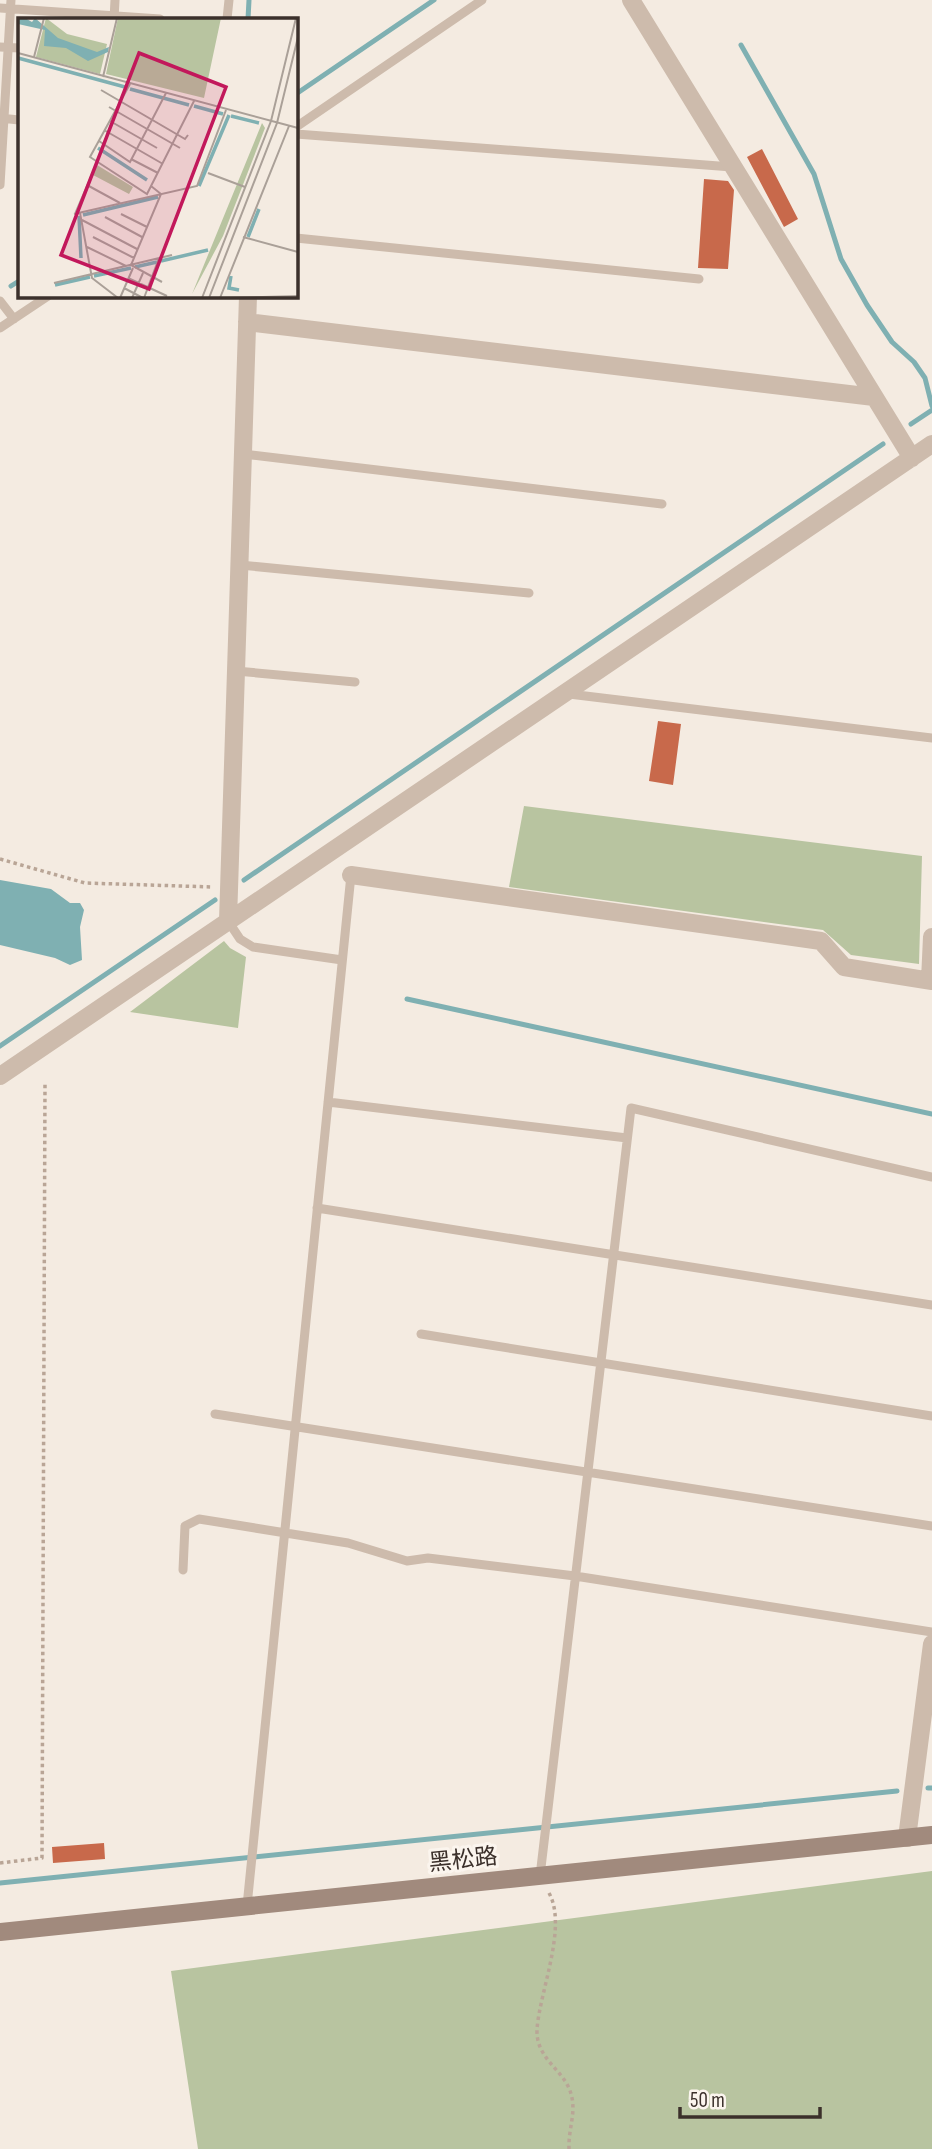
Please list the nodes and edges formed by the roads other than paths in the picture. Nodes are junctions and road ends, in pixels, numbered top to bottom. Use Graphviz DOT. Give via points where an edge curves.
graph roads {
  1 [pos="115,0"];
  2 [pos="229,0"];
  3 [pos="482,0"];
  4 [pos="631,0"];
  5 [pos="11,4"];
  6 [pos="0,8"];
  7 [pos="114,18"];
  8 [pos="227,18"];
  9 [pos="4,47"];
  10 [pos="2,119"];
  11 [pos="298,126"];
  12 [pos="298,134"];
  13 [pos="733,167"];
  14 [pos="0,185"];
  15 [pos="298,238"];
  16 [pos="699,279"];
  17 [pos="45,298"];
  18 [pos="248,298"];
  19 [pos="0,301"];
  20 [pos="14,319"];
  21 [pos="247,322"];
  22 [pos="0,328"];
  23 [pos="874,397"];
  24 [pos="932,444"];
  25 [pos="243,454"];
  26 [pos="912,458"];
  27 [pos="662,504"];
  28 [pos="240,565"];
  29 [pos="529,593"];
  30 [pos="236,671"];
  31 [pos="355,682"];
  32 [pos="565,693"];
  33 [pos="932,737"];
  34 [pos="351,875"];
  35 [pos="228,921"];
  36 [pos="932,937"];
  37 [pos="342,960"];
  38 [pos="931,981"];
  39 [pos="0,1076"];
  40 [pos="328,1102"];
  41 [pos="627,1138"];
  42 [pos="932,1177"];
  43 [pos="317,1208"];
  44 [pos="613,1255"];
  45 [pos="932,1305"];
  46 [pos="421,1335"];
  47 [pos="601,1363"];
  48 [pos="215,1413"];
  49 [pos="932,1416"];
  50 [pos="295,1426"];
  51 [pos="588,1472"];
  52 [pos="932,1526"];
  53 [pos="284,1533"];
  54 [pos="183,1570"];
  55 [pos="575,1576"];
  56 [pos="932,1632"];
  57 [pos="932,1644"];
  58 [pos="932,1835"];
  59 [pos="906,1838"];
  60 [pos="540,1876"];
  61 [pos="247,1906"];
  62 [pos="0,1932"];
  1 -- 7 [label="lane"];
  2 -- 8 [label="lane"];
  3 -- 11 [label="lane"];
  4 -- 13 [label="street"];
  5 -- 6 [label="lane"];
  5 -- 7 [label="lane"];
  5 -- 9 [label="lane"];
  9 -- 10 [label="lane"];
  10 -- 14 [label="lane"];
  12 -- 13 [label="lane"];
  13 -- 23 [label="street"];
  15 -- 16 [label="lane"];
  17 -- 20 [label="lane"];
  18 -- 21 [label="street"];
  19 -- 20 [label="lane"];
  20 -- 22 [label="lane"];
  21 -- 23 [label="street"];
  21 -- 25 [label="street"];
  23 -- 26 [label="street"];
  24 -- 26 [label="street"];
  25 -- 27 [label="lane"];
  25 -- 28 [label="street"];
  26 -- 32 [label="street"];
  28 -- 29 [label="lane"];
  28 -- 30 [label="street"];
  30 -- 31 [label="lane"];
  30 -- 35 [label="street"];
  32 -- 33 [label="lane"];
  32 -- 35 [label="street"];
  34 -- 37 [label="lane"];
  34 -- 38 [label="street" via="821,941 844,967"];
  35 -- 37 [label="lane" via="240,939 253,947"];
  35 -- 39 [label="street"];
  36 -- 38 [label="street"];
  37 -- 40 [label="lane"];
  40 -- 41 [label="lane"];
  40 -- 43 [label="lane"];
  41 -- 42 [label="lane" via="631,1108"];
  41 -- 44 [label="lane"];
  43 -- 44 [label="lane"];
  43 -- 50 [label="lane"];
  44 -- 45 [label="lane"];
  44 -- 47 [label="lane"];
  46 -- 47 [label="lane"];
  47 -- 49 [label="lane"];
  47 -- 51 [label="lane"];
  48 -- 50 [label="lane"];
  50 -- 51 [label="lane"];
  50 -- 53 [label="lane"];
  51 -- 52 [label="lane"];
  51 -- 55 [label="lane"];
  53 -- 54 [label="lane" via="199,1518 186,1526"];
  53 -- 55 [label="lane" via="348,1543 407,1561 428,1558"];
  53 -- 61 [label="lane"];
  55 -- 56 [label="lane"];
  55 -- 60 [label="lane"];
  57 -- 59 [label="street"];
  58 -- 59 [label="street, 黑松路"];
  59 -- 60 [label="street, 黑松路"];
  60 -- 61 [label="street, 黑松路"];
  61 -- 62 [label="street, 黑松路"];
}
